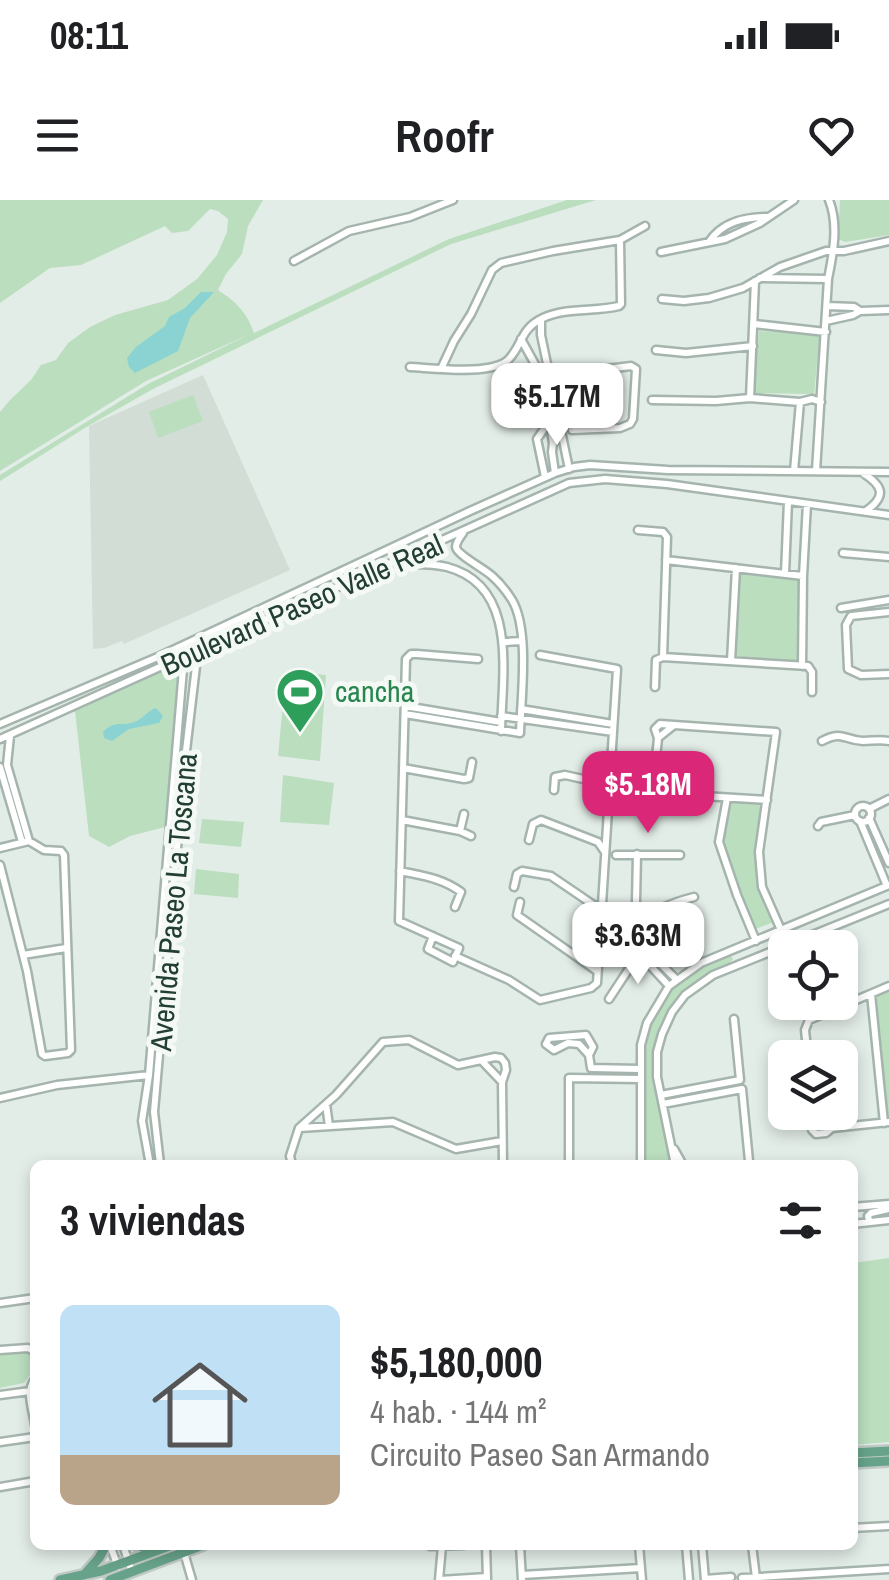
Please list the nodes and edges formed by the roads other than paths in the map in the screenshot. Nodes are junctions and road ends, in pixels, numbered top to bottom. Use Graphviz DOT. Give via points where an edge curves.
graph roads {
  1 [pos="452,200"];
  2 [pos="794,200"];
  3 [pos="832,200"];
  4 [pos="644,226"];
  5 [pos="620,240"];
  6 [pos="889,241"];
  7 [pos="661,252"];
  8 [pos="834,252"];
  9 [pos="294,260"];
  10 [pos="828,279"];
  11 [pos="757,280"];
  12 [pos="743,288"];
  13 [pos="755,298"];
  14 [pos="662,299"];
  15 [pos="827,306"];
  16 [pos="889,310"];
  17 [pos="860,311"];
  18 [pos="541,319"];
  19 [pos="826,322"];
  20 [pos="754,324"];
  21 [pos="527,329"];
  22 [pos="826,332"];
  23 [pos="540,335"];
  24 [pos="520,338"];
  25 [pos="753,346"];
  26 [pos="656,350"];
  27 [pos="530,352"];
  28 [pos="512,356"];
  29 [pos="410,367"];
  30 [pos="441,368"];
  31 [pos="546,376"];
  32 [pos="750,398"];
  33 [pos="652,400"];
  34 [pos="800,402"];
  35 [pos="821,402"];
  36 [pos="558,413"];
  37 [pos="549,420"];
  38 [pos="572,430"];
  39 [pos="606,466"];
  40 [pos="635,468"];
  41 [pos="568,469"];
  42 [pos="668,470"];
  43 [pos="794,471"];
  44 [pos="816,471"];
  45 [pos="555,472"];
  46 [pos="862,472"];
  47 [pos="889,472"];
  48 [pos="545,477"];
  49 [pos="605,478"];
  50 [pos="634,481"];
  51 [pos="668,484"];
  52 [pos="788,502"];
  53 [pos="807,504"];
  54 [pos="470,511"];
  55 [pos="865,512"];
  56 [pos="889,516"];
  57 [pos="478,525"];
  58 [pos="638,530"];
  59 [pos="463,532"];
  60 [pos="843,553"];
  61 [pos="889,557"];
  62 [pos="666,560"];
  63 [pos="394,564"];
  64 [pos="736,568"];
  65 [pos="785,574"];
  66 [pos="803,576"];
  67 [pos="889,600"];
  68 [pos="840,608"];
  69 [pos="889,612"];
  70 [pos="198,638"];
  71 [pos="522,641"];
  72 [pos="503,642"];
  73 [pos="185,644"];
  74 [pos="198,652"];
  75 [pos="540,656"];
  76 [pos="184,657"];
  77 [pos="663,657"];
  78 [pos="478,659"];
  79 [pos="502,662"];
  80 [pos="522,662"];
  81 [pos="731,662"];
  82 [pos="802,666"];
  83 [pos="889,674"];
  84 [pos="655,687"];
  85 [pos="812,692"];
  86 [pos="405,710"];
  87 [pos="521,713"];
  88 [pos="501,723"];
  89 [pos="0,724"];
  90 [pos="613,728"];
  91 [pos="758,731"];
  92 [pos="10,735"];
  93 [pos="0,739"];
  94 [pos="889,741"];
  95 [pos="822,742"];
  96 [pos="774,752"];
  97 [pos="472,762"];
  98 [pos="0,766"];
  99 [pos="175,767"];
  100 [pos="184,768"];
  101 [pos="403,768"];
  102 [pos="656,772"];
  103 [pos="610,785"];
  104 [pos="554,790"];
  105 [pos="670,794"];
  106 [pos="727,798"];
  107 [pos="889,799"];
  108 [pos="767,800"];
  109 [pos="869,813"];
  110 [pos="464,814"];
  111 [pos="858,818"];
  112 [pos="402,820"];
  113 [pos="608,821"];
  114 [pos="818,826"];
  115 [pos="460,830"];
  116 [pos="471,836"];
  117 [pos="529,840"];
  118 [pos="26,842"];
  119 [pos="598,842"];
  120 [pos="0,848"];
  121 [pos="605,853"];
  122 [pos="637,854"];
  123 [pos="616,855"];
  124 [pos="680,855"];
  125 [pos="889,863"];
  126 [pos="0,865"];
  127 [pos="400,871"];
  128 [pos="165,873"];
  129 [pos="175,875"];
  130 [pos="514,886"];
  131 [pos="888,886"];
  132 [pos="163,893"];
  133 [pos="174,894"];
  134 [pos="694,897"];
  135 [pos="520,902"];
  136 [pos="846,903"];
  137 [pos="889,904"];
  138 [pos="455,907"];
  139 [pos="602,910"];
  140 [pos="635,910"];
  141 [pos="654,912"];
  142 [pos="852,919"];
  143 [pos="781,930"];
  144 [pos="634,933"];
  145 [pos="433,936"];
  146 [pos="768,936"];
  147 [pos="160,937"];
  148 [pos="170,938"];
  149 [pos="756,941"];
  150 [pos="67,948"];
  151 [pos="732,950"];
  152 [pos="23,955"];
  153 [pos="159,955"];
  154 [pos="638,955"];
  155 [pos="456,956"];
  156 [pos="169,957"];
  157 [pos="740,964"];
  158 [pos="598,972"];
  159 [pos="676,979"];
  160 [pos="668,986"];
  161 [pos="889,986"];
  162 [pos="871,994"];
  163 [pos="608,999"];
  164 [pos="734,1019"];
  165 [pos="805,1040"];
  166 [pos="590,1055"];
  167 [pos="481,1061"];
  168 [pos="149,1074"];
  169 [pos="640,1074"];
  170 [pos="502,1082"];
  171 [pos="661,1095"];
  172 [pos="0,1098"];
  173 [pos="326,1104"];
  174 [pos="663,1104"];
  175 [pos="886,1123"];
  176 [pos="329,1126"];
  177 [pos="858,1126"];
  178 [pos="299,1128"];
  179 [pos="502,1141"];
  180 [pos="671,1143"];
  181 [pos="149,1160"];
  182 [pos="160,1160"];
  183 [pos="291,1160"];
  184 [pos="502,1160"];
  185 [pos="569,1160"];
  186 [pos="641,1160"];
  187 [pos="674,1160"];
  188 [pos="680,1160"];
  189 [pos="748,1160"];
  190 [pos="889,1207"];
  191 [pos="858,1208"];
  192 [pos="889,1220"];
  193 [pos="869,1222"];
  194 [pos="858,1223"];
  195 [pos="30,1299"];
  196 [pos="0,1303"];
  197 [pos="30,1349"];
  198 [pos="0,1350"];
  199 [pos="30,1385"];
  200 [pos="30,1391"];
  201 [pos="0,1395"];
  202 [pos="30,1438"];
  203 [pos="0,1442"];
  204 [pos="889,1451"];
  205 [pos="858,1452"];
  206 [pos="889,1461"];
  207 [pos="858,1463"];
  208 [pos="30,1482"];
  209 [pos="0,1486"];
  210 [pos="889,1526"];
  211 [pos="858,1528"];
  212 [pos="106,1550"];
  213 [pos="125,1550"];
  214 [pos="153,1550"];
  215 [pos="181,1550"];
  216 [pos="184,1550"];
  217 [pos="442,1550"];
  218 [pos="486,1550"];
  219 [pos="520,1550"];
  220 [pos="639,1550"];
  221 [pos="686,1550"];
  222 [pos="702,1550"];
  223 [pos="753,1550"];
  224 [pos="156,1551"];
  225 [pos="130,1567"];
  226 [pos="641,1568"];
  227 [pos="889,1569"];
  228 [pos="866,1570"];
  229 [pos="116,1574"];
  230 [pos="82,1576"];
  231 [pos="731,1576"];
  232 [pos="522,1578"];
  233 [pos="689,1578"];
  234 [pos="705,1578"];
  235 [pos="742,1578"];
  236 [pos="756,1578"];
  237 [pos="806,1578"];
  238 [pos="487,1579"];
  239 [pos="60,1580"];
  240 [pos="192,1580"];
  241 [pos="440,1580"];
  242 [pos="642,1580"];
  243 [pos="866,1580"];
  1 -- 9 [label="street" via="349,232"];
  2 -- 7 [label="street" via="753,227"];
  3 -- 8 [label="street"];
  4 -- 5 [label="street"];
  5 -- 18 [label="street" via="619,306"];
  5 -- 30 [label="street" via="553,250 492,270"];
  6 -- 8 [label="street"];
  8 -- 10 [label="street"];
  8 -- 11 [label="street" via="780,266"];
  10 -- 11 [label="street"];
  10 -- 15 [label="street"];
  11 -- 12 [label="street"];
  11 -- 13 [label="street"];
  12 -- 13 [label="street"];
  12 -- 14 [label="street" via="710,298"];
  13 -- 20 [label="street"];
  15 -- 17 [label="street"];
  15 -- 19 [label="street"];
  16 -- 17 [label="street"];
  17 -- 19 [label="street"];
  18 -- 21 [label="street"];
  18 -- 23 [label="street"];
  19 -- 22 [label="street"];
  20 -- 22 [label="street"];
  20 -- 25 [label="street"];
  21 -- 23 [label="street"];
  21 -- 24 [label="street"];
  22 -- 35 [label="street"];
  23 -- 31 [label="street"];
  24 -- 27 [label="street"];
  24 -- 28 [label="street"];
  25 -- 26 [label="street"];
  25 -- 32 [label="street"];
  27 -- 28 [label="street"];
  27 -- 31 [label="street"];
  28 -- 30 [label="street" via="496,367"];
  29 -- 30 [label="street"];
  31 -- 36 [label="street"];
  31 -- 37 [label="street"];
  31 -- 38 [label="street" via="636,369 630,424"];
  32 -- 33 [label="street"];
  32 -- 34 [label="street"];
  34 -- 35 [label="street"];
  34 -- 43 [label="street"];
  35 -- 44 [label="street"];
  36 -- 37 [label="street"];
  36 -- 41 [label="street"];
  37 -- 45 [label="street"];
  37 -- 48 [label="street" via="537,439"];
  39 -- 40 [label="street, Boulevard Paseo Valle Real"];
  39 -- 41 [label="street, Boulevard Paseo Valle Real"];
  39 -- 49 [label="street"];
  40 -- 42 [label="street, Boulevard Paseo Valle Real"];
  40 -- 50 [label="street"];
  41 -- 45 [label="street, Boulevard Paseo Valle Real"];
  42 -- 43 [label="street, Boulevard Paseo Valle Real"];
  42 -- 51 [label="street"];
  43 -- 44 [label="street, Boulevard Paseo Valle Real"];
  44 -- 46 [label="street, Boulevard Paseo Valle Real"];
  45 -- 48 [label="street, Boulevard Paseo Valle Real"];
  46 -- 47 [label="street, Boulevard Paseo Valle Real"];
  46 -- 55 [label="street" via="880,489 877,504"];
  48 -- 54 [label="street, Boulevard Paseo Valle Real"];
  49 -- 50 [label="street, Boulevard Paseo Valle Real"];
  49 -- 57 [label="street, Boulevard Paseo Valle Real" via="569,482"];
  50 -- 51 [label="street, Boulevard Paseo Valle Real"];
  51 -- 52 [label="street, Boulevard Paseo Valle Real"];
  52 -- 53 [label="street, Boulevard Paseo Valle Real"];
  52 -- 65 [label="street"];
  53 -- 55 [label="street, Boulevard Paseo Valle Real"];
  53 -- 66 [label="street"];
  54 -- 57 [label="street"];
  54 -- 70 [label="street, Boulevard Paseo Valle Real"];
  55 -- 56 [label="street, Boulevard Paseo Valle Real"];
  57 -- 59 [label="street, Boulevard Paseo Valle Real"];
  58 -- 62 [label="street" via="665,533"];
  59 -- 63 [label="street, Boulevard Paseo Valle Real"];
  59 -- 71 [label="street" via="456,549 491,574 512,601"];
  60 -- 61 [label="street"];
  62 -- 64 [label="street"];
  62 -- 77 [label="street"];
  63 -- 72 [label="street" via="442,566 468,575 497,610"];
  63 -- 74 [label="street, Boulevard Paseo Valle Real"];
  64 -- 65 [label="street"];
  64 -- 81 [label="street"];
  65 -- 66 [label="street"];
  66 -- 82 [label="street"];
  67 -- 68 [label="street"];
  69 -- 83 [label="street" via="852,616 846,625 848,670"];
  70 -- 73 [label="street, Boulevard Paseo Valle Real"];
  70 -- 74 [label="street, Avenida Paseo La Toscana"];
  71 -- 72 [label="street"];
  71 -- 80 [label="street"];
  72 -- 79 [label="street"];
  73 -- 76 [label="street, Avenida Paseo La Toscana"];
  73 -- 89 [label="street, Boulevard Paseo Valle Real"];
  74 -- 76 [label="street, Boulevard Paseo Valle Real"];
  74 -- 100 [label="street, Avenida Paseo La Toscana"];
  75 -- 90 [label="street" via="617,669"];
  76 -- 92 [label="street, Boulevard Paseo Valle Real"];
  76 -- 99 [label="street, Avenida Paseo La Toscana"];
  77 -- 81 [label="street"];
  77 -- 84 [label="street" via="656,660"];
  78 -- 86 [label="street" via="408,656"];
  79 -- 80 [label="street"];
  79 -- 88 [label="street"];
  80 -- 87 [label="street"];
  81 -- 82 [label="street"];
  82 -- 85 [label="street" via="812,668"];
  86 -- 88 [label="street"];
  86 -- 101 [label="street"];
  87 -- 88 [label="street"];
  87 -- 88 [label="street" via="520,733"];
  87 -- 90 [label="street"];
  90 -- 103 [label="street"];
  91 -- 96 [label="street"];
  91 -- 96 [label="street" via="776,732"];
  91 -- 102 [label="street" via="657,726"];
  92 -- 93 [label="street, Boulevard Paseo Valle Real"];
  92 -- 118 [label="street" via="7,765"];
  94 -- 95 [label="street" via="842,734"];
  96 -- 108 [label="street"];
  97 -- 101 [label="street" via="464,779"];
  98 -- 118 [label="street"];
  99 -- 100 [label="street"];
  99 -- 128 [label="street, Avenida Paseo La Toscana"];
  100 -- 129 [label="street, Avenida Paseo La Toscana"];
  101 -- 112 [label="street"];
  102 -- 105 [label="street"];
  102 -- 105 [label="street" via="652,790 661,799"];
  103 -- 104 [label="street" via="565,775 555,777"];
  103 -- 113 [label="street"];
  105 -- 106 [label="street"];
  106 -- 108 [label="street"];
  106 -- 149 [label="street" via="718,842"];
  107 -- 109 [label="street"];
  108 -- 143 [label="street" via="759,852 762,887"];
  109 -- 111 [label="street" via="865,821"];
  109 -- 111 [label="street" via="860,806"];
  109 -- 125 [label="street"];
  110 -- 115 [label="street"];
  111 -- 114 [label="street"];
  111 -- 131 [label="street"];
  112 -- 115 [label="street"];
  112 -- 127 [label="street"];
  113 -- 119 [label="street"];
  113 -- 121 [label="street"];
  115 -- 116 [label="street"];
  117 -- 119 [label="street" via="542,820"];
  118 -- 120 [label="street"];
  118 -- 150 [label="street" via="64,855"];
  119 -- 121 [label="street"];
  121 -- 139 [label="street"];
  122 -- 123 [label="street"];
  122 -- 124 [label="street"];
  122 -- 140 [label="street"];
  126 -- 152 [label="street"];
  127 -- 138 [label="street" via="450,884 461,892"];
  127 -- 145 [label="street" via="399,921"];
  128 -- 129 [label="street"];
  128 -- 132 [label="street, Avenida Paseo La Toscana"];
  129 -- 133 [label="street, Avenida Paseo La Toscana"];
  130 -- 139 [label="street" via="522,871 551,876"];
  131 -- 136 [label="street"];
  132 -- 133 [label="street"];
  132 -- 147 [label="street, Avenida Paseo La Toscana"];
  133 -- 148 [label="street, Avenida Paseo La Toscana"];
  134 -- 141 [label="street"];
  135 -- 158 [label="street" via="517,915"];
  136 -- 142 [label="street"];
  136 -- 143 [label="street"];
  137 -- 142 [label="street"];
  139 -- 158 [label="street"];
  140 -- 141 [label="street"];
  140 -- 144 [label="street"];
  141 -- 144 [label="street"];
  142 -- 157 [label="street"];
  144 -- 154 [label="street"];
  144 -- 159 [label="street"];
  145 -- 155 [label="street" via="459,948"];
  145 -- 155 [label="street" via="428,949 453,962"];
  146 -- 149 [label="street"];
  147 -- 148 [label="street"];
  147 -- 153 [label="street, Avenida Paseo La Toscana"];
  148 -- 156 [label="street, Avenida Paseo La Toscana"];
  149 -- 151 [label="street"];
  150 -- 152 [label="street"];
  150 -- 152 [label="street" via="68,1053 42,1054"];
  151 -- 157 [label="street"];
  151 -- 159 [label="street"];
  153 -- 156 [label="street"];
  153 -- 168 [label="street, Avenida Paseo La Toscana"];
  154 -- 160 [label="street"];
  154 -- 163 [label="street"];
  155 -- 158 [label="street" via="540,1000 591,988"];
  156 -- 182 [label="street, Avenida Paseo La Toscana" via="154,1112"];
  157 -- 171 [label="street" via="700,983 672,1012 657,1052"];
  159 -- 160 [label="street"];
  160 -- 169 [label="street" via="647,1023"];
  161 -- 162 [label="street"];
  162 -- 165 [label="street" via="808,1020"];
  162 -- 175 [label="street"];
  164 -- 171 [label="street" via="740,1080"];
  166 -- 166 [label="street" via="586,1035 546,1041 554,1050 579,1044"];
  166 -- 169 [label="street" via="594,1069"];
  167 -- 170 [label="street"];
  167 -- 170 [label="street" via="495,1057 506,1063"];
  167 -- 173 [label="street" via="455,1064 409,1040 387,1040"];
  168 -- 172 [label="street"];
  168 -- 181 [label="street, Avenida Paseo La Toscana" via="142,1121"];
  169 -- 185 [label="street" via="568,1078"];
  169 -- 186 [label="street"];
  170 -- 179 [label="street"];
  171 -- 174 [label="street"];
  173 -- 176 [label="street"];
  173 -- 178 [label="street"];
  174 -- 180 [label="street"];
  174 -- 189 [label="street" via="742,1089"];
  175 -- 177 [label="street"];
  176 -- 178 [label="street"];
  176 -- 179 [label="street" via="397,1122 456,1150"];
  178 -- 183 [label="street"];
  179 -- 184 [label="street"];
  180 -- 187 [label="street"];
  180 -- 188 [label="street"];
  190 -- 191 [label="street"];
  190 -- 193 [label="street" via="871,1213"];
  192 -- 193 [label="street"];
  193 -- 194 [label="street"];
  195 -- 196 [label="street"];
  197 -- 198 [label="street"];
  199 -- 200 [label="street"];
  200 -- 201 [label="street"];
  202 -- 203 [label="street"];
  204 -- 205 [label="main road"];
  206 -- 207 [label="main road"];
  208 -- 209 [label="street"];
  210 -- 211 [label="street"];
  212 -- 230 [label="main road"];
  213 -- 225 [label="street"];
  214 -- 224 [label="main road"];
  215 -- 225 [label="main road"];
  216 -- 240 [label="street"];
  217 -- 241 [label="street"];
  218 -- 238 [label="street"];
  219 -- 232 [label="street"];
  220 -- 226 [label="street"];
  221 -- 233 [label="street"];
  222 -- 234 [label="street"];
  223 -- 236 [label="street"];
  224 -- 225 [label="main road"];
  225 -- 229 [label="main road"];
  226 -- 232 [label="street"];
  226 -- 242 [label="street"];
  227 -- 228 [label="street"];
  228 -- 237 [label="street"];
  228 -- 243 [label="street"];
  229 -- 230 [label="main road"];
  230 -- 239 [label="main road"];
  231 -- 234 [label="street"];
  233 -- 234 [label="street"];
  235 -- 236 [label="street"];
  236 -- 237 [label="street"];
  238 -- 241 [label="street"];
}
